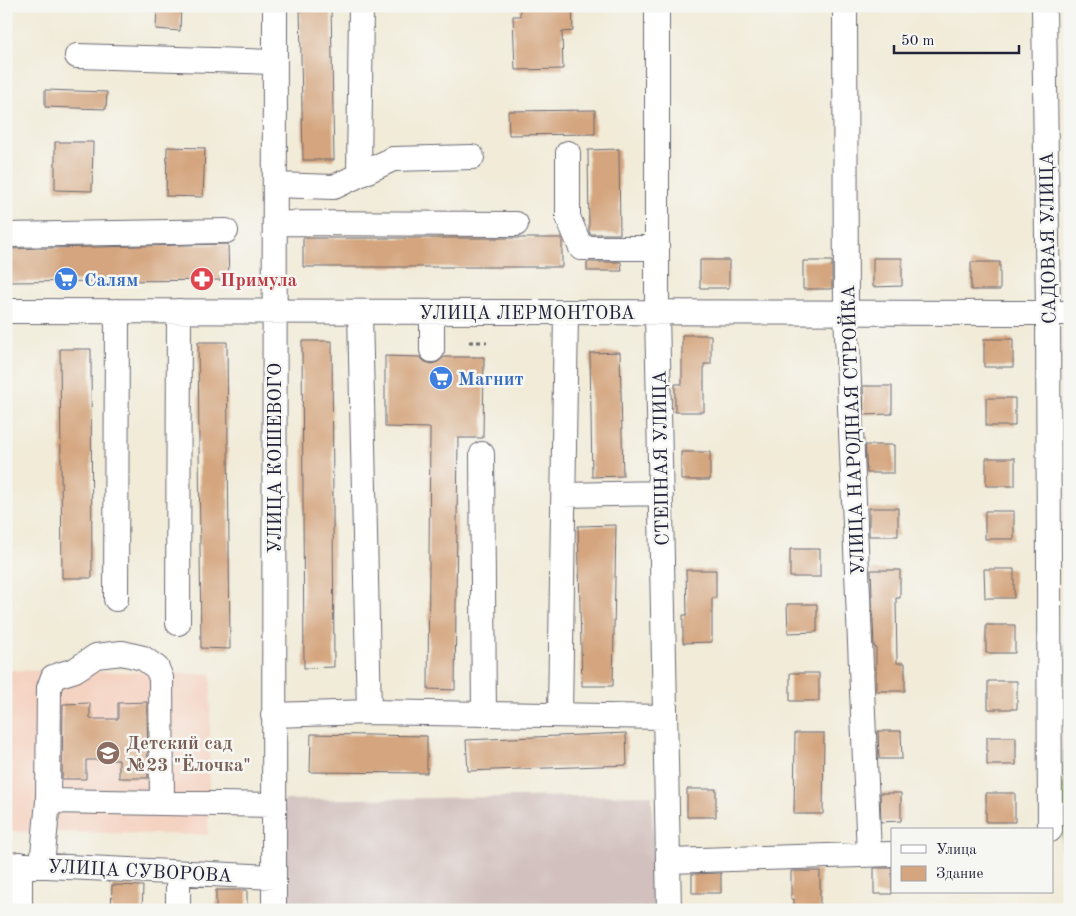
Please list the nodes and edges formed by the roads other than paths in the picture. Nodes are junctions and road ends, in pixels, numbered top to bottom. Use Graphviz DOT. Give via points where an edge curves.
graph roads {
  1 [pos="275,6"];
  2 [pos="361,6"];
  3 [pos="657,6"];
  4 [pos="845,6"];
  5 [pos="1044,6"];
  6 [pos="77,56"];
  7 [pos="275,62"];
  8 [pos="568,153"];
  9 [pos="472,157"];
  10 [pos="359,174"];
  11 [pos="275,185"];
  12 [pos="275,223"];
  13 [pos="516,224"];
  14 [pos="226,231"];
  15 [pos="6,235"];
  16 [pos="657,248"];
  17 [pos="6,311"];
  18 [pos="117,311"];
  19 [pos="179,311"];
  20 [pos="275,312"];
  21 [pos="360,312"];
  22 [pos="432,312"];
  23 [pos="566,312"];
  24 [pos="657,312"];
  25 [pos="846,313"];
  26 [pos="1059,313"];
  27 [pos="432,350"];
  28 [pos="482,454"];
  29 [pos="661,493"];
  30 [pos="564,495"];
  31 [pos="116,598"];
  32 [pos="178,623"];
  33 [pos="369,712"];
  34 [pos="484,714"];
  35 [pos="273,715"];
  36 [pos="560,715"];
  37 [pos="665,717"];
  38 [pos="48,801"];
  39 [pos="162,803"];
  40 [pos="274,805"];
  41 [pos="1050,828"];
  42 [pos="869,854"];
  43 [pos="891,854"];
  44 [pos="669,861"];
  45 [pos="23,864"];
  46 [pos="178,873"];
  47 [pos="274,877"];
  48 [pos="20,910"];
  49 [pos="178,910"];
  50 [pos="274,910"];
  51 [pos="669,910"];
  1 -- 7 [label="street, УЛИЦА КОШЕВОГО"];
  2 -- 10 [label="street"];
  3 -- 16 [label="street, СТЕПНАЯ УЛИЦА"];
  4 -- 25 [label="street, УЛИЦА НАРОДНАЯ СТРОЙКА"];
  5 -- 26 [label="street, САДОВАЯ УЛИЦА"];
  6 -- 7 [label="street"];
  7 -- 11 [label="street, УЛИЦА КОШЕВОГО"];
  8 -- 16 [label="street" via="568,217 581,248"];
  9 -- 10 [label="street" via="392,159"];
  10 -- 11 [label="street" via="334,187"];
  11 -- 12 [label="street, УЛИЦА КОШЕВОГО"];
  12 -- 13 [label="street"];
  12 -- 20 [label="street, УЛИЦА КОШЕВОГО"];
  14 -- 15 [label="street"];
  16 -- 24 [label="street, СТЕПНАЯ УЛИЦА"];
  17 -- 18 [label="street, УЛИЦА ЛЕРМОНТОВА"];
  18 -- 19 [label="street, УЛИЦА ЛЕРМОНТОВА"];
  18 -- 31 [label="street"];
  19 -- 20 [label="street, УЛИЦА ЛЕРМОНТОВА"];
  19 -- 32 [label="street"];
  20 -- 21 [label="street, УЛИЦА ЛЕРМОНТОВА"];
  20 -- 35 [label="street, УЛИЦА КОШЕВОГО"];
  21 -- 22 [label="street, УЛИЦА ЛЕРМОНТОВА"];
  21 -- 33 [label="street"];
  22 -- 23 [label="street, УЛИЦА ЛЕРМОНТОВА"];
  22 -- 27 [label="street"];
  23 -- 24 [label="street, УЛИЦА ЛЕРМОНТОВА"];
  23 -- 30 [label="street"];
  24 -- 25 [label="street, УЛИЦА ЛЕРМОНТОВА"];
  24 -- 29 [label="street, СТЕПНАЯ УЛИЦА"];
  25 -- 26 [label="street, УЛИЦА ЛЕРМОНТОВА"];
  25 -- 42 [label="street, УЛИЦА НАРОДНАЯ СТРОЙКА"];
  26 -- 41 [label="street, САДОВАЯ УЛИЦА"];
  28 -- 34 [label="street"];
  29 -- 30 [label="street"];
  29 -- 37 [label="street, СТЕПНАЯ УЛИЦА"];
  30 -- 36 [label="street"];
  33 -- 34 [label="street"];
  33 -- 35 [label="street"];
  34 -- 36 [label="street"];
  35 -- 40 [label="street, УЛИЦА КОШЕВОГО"];
  36 -- 37 [label="street"];
  37 -- 44 [label="street, СТЕПНАЯ УЛИЦА"];
  38 -- 39 [label="street"];
  38 -- 39 [label="street" via="49,688 53,677 75,670 96,656 122,653 143,658 157,668 161,678"];
  38 -- 45 [label="street"];
  39 -- 40 [label="street"];
  40 -- 47 [label="street, УЛИЦА КОШЕВОГО"];
  42 -- 43 [label="street"];
  42 -- 44 [label="street"];
  44 -- 51 [label="street, СТЕПНАЯ УЛИЦА"];
  45 -- 46 [label="street, УЛИЦА СУВОРОВА"];
  45 -- 48 [label="street"];
  46 -- 47 [label="street, УЛИЦА СУВОРОВА"];
  46 -- 49 [label="street"];
  47 -- 50 [label="street, УЛИЦА КОШЕВОГО"];
}
